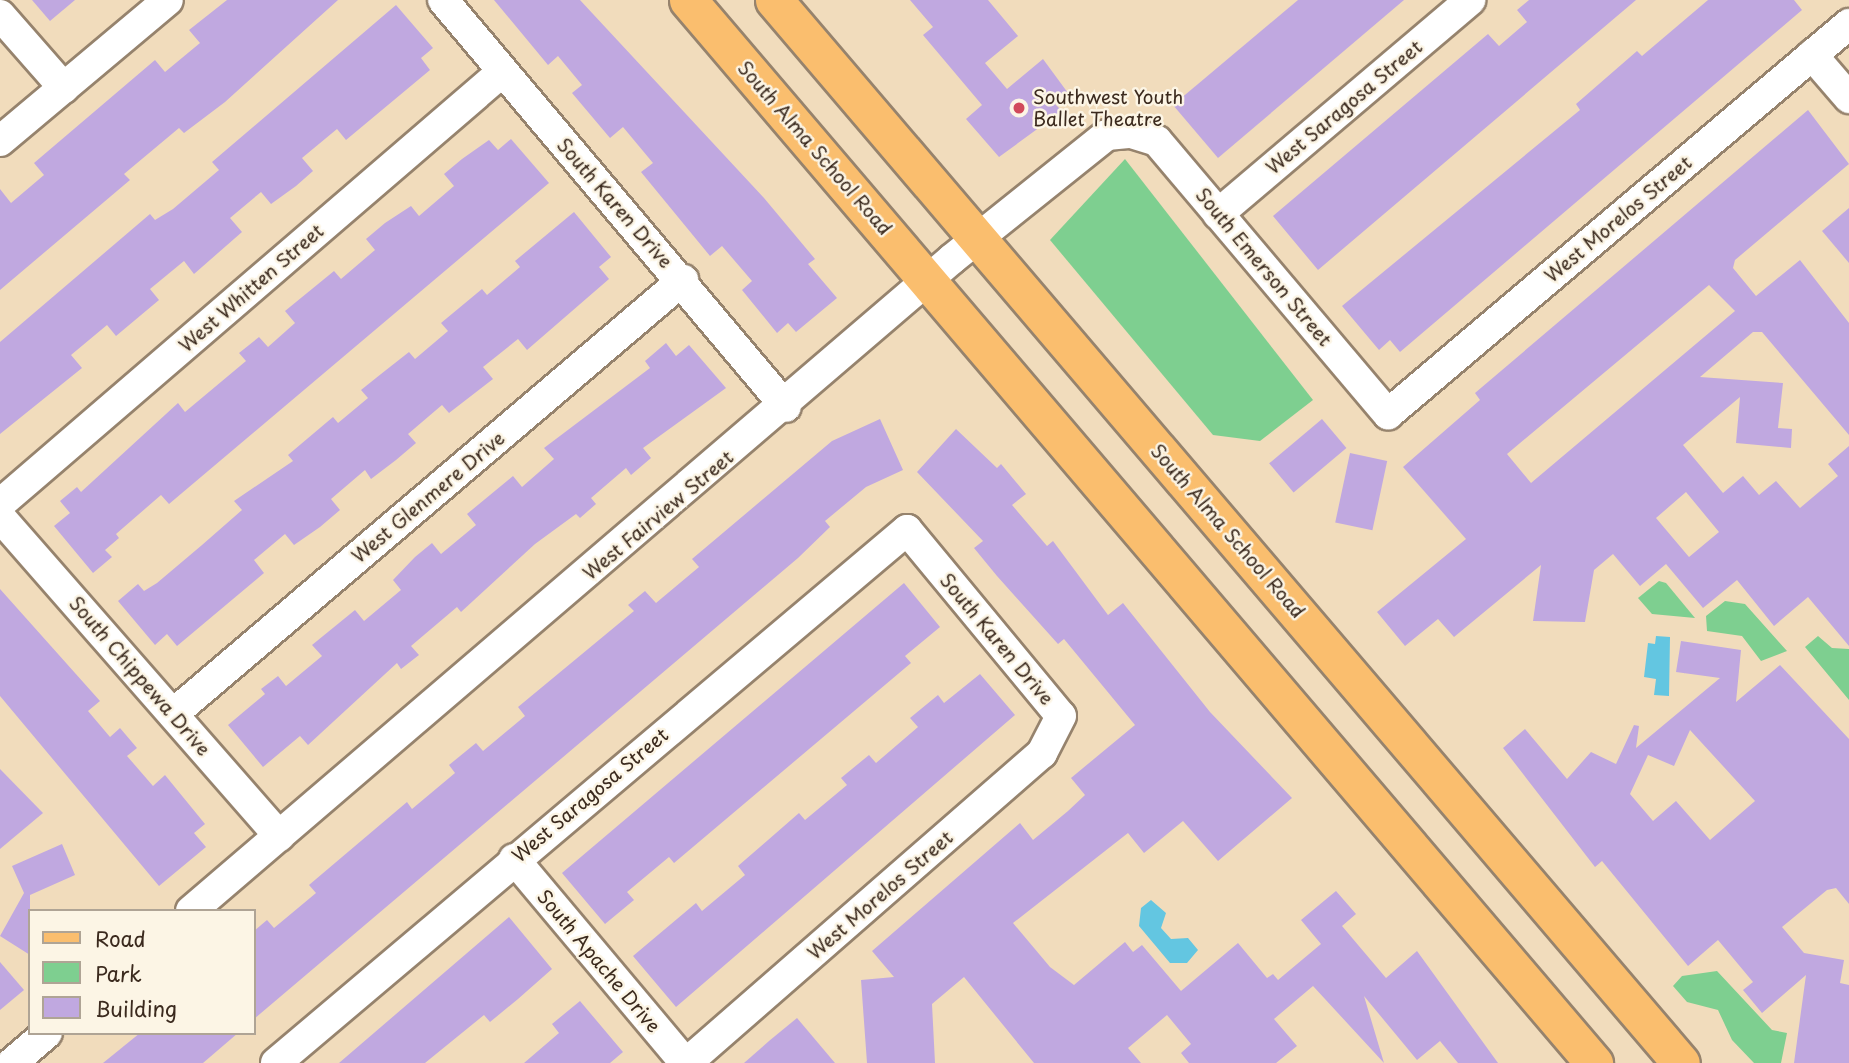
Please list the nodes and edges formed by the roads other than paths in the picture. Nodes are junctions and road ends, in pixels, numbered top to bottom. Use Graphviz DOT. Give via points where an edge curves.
graph roads {
  1 [pos="168,0"];
  2 [pos="443,0"];
  3 [pos="688,0"];
  4 [pos="774,0"];
  5 [pos="1470,0"];
  6 [pos="0,15"];
  7 [pos="1849,24"];
  8 [pos="1812,55"];
  9 [pos="502,72"];
  10 [pos="64,88"];
  11 [pos="1849,99"];
  12 [pos="1131,133"];
  13 [pos="0,141"];
  14 [pos="1218,214"];
  15 [pos="978,240"];
  16 [pos="682,280"];
  17 [pos="928,281"];
  18 [pos="786,407"];
  19 [pos="1388,414"];
  20 [pos="0,503"];
  21 [pos="0,517"];
  22 [pos="907,530"];
  23 [pos="173,714"];
  24 [pos="1061,716"];
  25 [pos="279,836"];
  26 [pos="514,859"];
  27 [pos="193,909"];
  28 [pos="45,1035"];
  29 [pos="12,1063"];
  30 [pos="276,1063"];
  31 [pos="686,1063"];
  32 [pos="1594,1063"];
  33 [pos="1681,1063"];
  1 -- 10 [label="street"];
  2 -- 9 [label="street, South Karen Drive"];
  3 -- 17 [label="main road, South Alma School Road"];
  4 -- 15 [label="main road, South Alma School Road"];
  5 -- 14 [label="street, West Saragosa Street"];
  6 -- 10 [label="street"];
  7 -- 8 [label="street, West Morelos Street"];
  8 -- 11 [label="street"];
  8 -- 19 [label="street, West Morelos Street"];
  9 -- 16 [label="street, South Karen Drive"];
  9 -- 20 [label="street, West Whitten Street"];
  10 -- 13 [label="street"];
  12 -- 14 [label="street, South Emerson Street" via="1157,141"];
  12 -- 15 [label="street, West Fairview Street" via="1107,135"];
  14 -- 19 [label="street, South Emerson Street"];
  15 -- 17 [label="street, West Fairview Street"];
  15 -- 33 [label="main road, South Alma School Road"];
  16 -- 18 [label="street, South Karen Drive"];
  16 -- 23 [label="street, West Glenmere Drive"];
  17 -- 18 [label="street, West Fairview Street"];
  17 -- 32 [label="main road, South Alma School Road"];
  18 -- 25 [label="street, West Fairview Street"];
  21 -- 23 [label="street, South Chippewa Drive"];
  22 -- 24 [label="street, South Karen Drive"];
  22 -- 26 [label="street, West Saragosa Street"];
  23 -- 25 [label="street, South Chippewa Drive"];
  24 -- 31 [label="street, West Morelos Street" via="1042,753"];
  25 -- 27 [label="street, West Fairview Street"];
  26 -- 30 [label="street, West Saragosa Street"];
  26 -- 31 [label="street, South Apache Drive"];
  28 -- 29 [label="street"];
}
